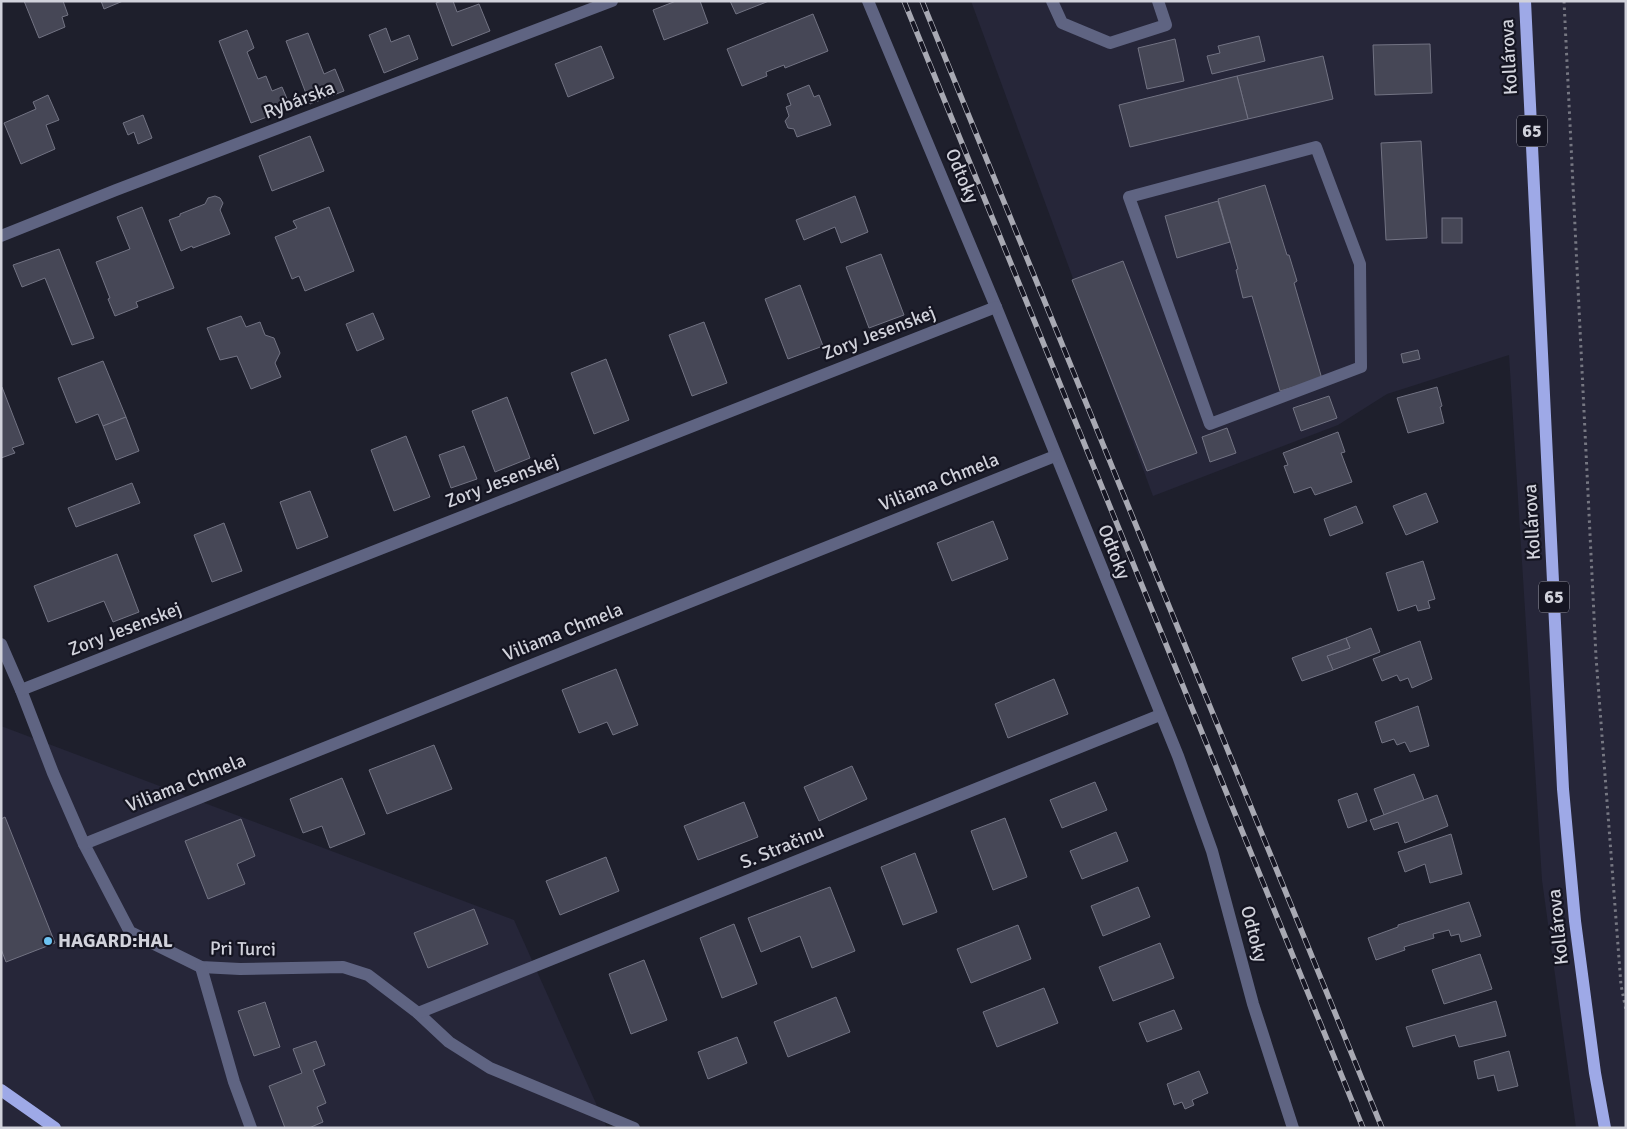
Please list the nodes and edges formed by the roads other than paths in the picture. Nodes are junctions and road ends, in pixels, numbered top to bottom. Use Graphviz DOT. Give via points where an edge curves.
graph roads {
  1 [pos="612,1"];
  2 [pos="868,1"];
  3 [pos="1052,1"];
  4 [pos="1158,1"];
  5 [pos="1526,1"];
  6 [pos="1,236"];
  7 [pos="1360,264"];
  8 [pos="996,308"];
  9 [pos="1055,456"];
  10 [pos="1,644"];
  11 [pos="22,690"];
  12 [pos="1160,716"];
  13 [pos="84,844"];
  14 [pos="201,968"];
  15 [pos="418,1013"];
  16 [pos="1,1090"];
  17 [pos="55,1128"];
  18 [pos="251,1128"];
  19 [pos="634,1128"];
  20 [pos="1293,1128"];
  21 [pos="1605,1128"];
  1 -- 6 [label="street, Rybárska"];
  2 -- 8 [label="street, Odtoky"];
  3 -- 4 [label="street" via="1062,23 1110,44 1166,25"];
  5 -- 21 [label="main road, Kollárova / 65" via="1563,789 1575,921"];
  7 -- 7 [label="street" via="1316,146 1129,197 1210,424 1361,367"];
  8 -- 9 [label="street, Odtoky"];
  8 -- 11 [label="street, Zory Jesenskej"];
  9 -- 12 [label="street, Odtoky"];
  9 -- 13 [label="street, Viliama Chmela"];
  10 -- 11 [label="street, Pri Turci"];
  11 -- 13 [label="street, Pri Turci"];
  12 -- 15 [label="street, S. Stračinu"];
  12 -- 20 [label="street, Odtoky" via="1212,851 1253,1004"];
  13 -- 14 [label="street, Pri Turci" via="130,932"];
  14 -- 15 [label="street, Pri Turci" via="343,967 368,976"];
  14 -- 18 [label="street" via="234,1082"];
  15 -- 19 [label="street, Pri Turci" via="450,1042 490,1068"];
  16 -- 17 [label="main road"];
}
